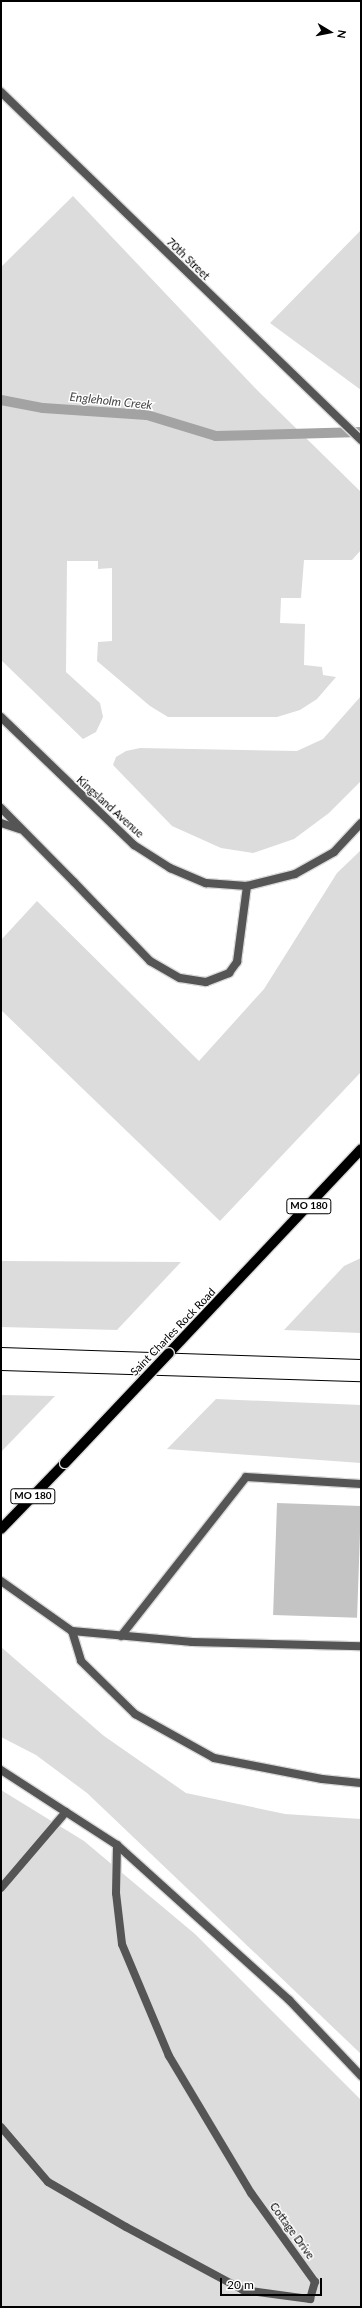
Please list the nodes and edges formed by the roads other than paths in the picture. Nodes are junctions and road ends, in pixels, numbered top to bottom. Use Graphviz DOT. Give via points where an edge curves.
graph roads {
  1 [pos="1,92"];
  2 [pos="361,440"];
  3 [pos="1,717"];
  4 [pos="1,808"];
  5 [pos="1,823"];
  6 [pos="361,823"];
  7 [pos="21,829"];
  8 [pos="247,886"];
  9 [pos="361,1149"];
  10 [pos="361,1484"];
  11 [pos="1,1529"];
  12 [pos="1,1580"];
  13 [pos="72,1631"];
  14 [pos="121,1636"];
  15 [pos="361,1646"];
  16 [pos="1,1770"];
  17 [pos="361,1783"];
  18 [pos="66,1812"];
  19 [pos="117,1845"];
  20 [pos="1,1888"];
  21 [pos="361,2076"];
  22 [pos="1,2127"];
  1 -- 2 [label="street, 70th Street"];
  3 -- 8 [label="street, Kingsland Avenue" via="134,845 170,868 206,883"];
  4 -- 7 [label="street"];
  5 -- 7 [label="street"];
  6 -- 8 [label="street, Kingsland Avenue" via="334,852 295,874"];
  7 -- 8 [label="street" via="150,961 180,978 206,982 229,973 237,962"];
  9 -- 11 [label="main road, Saint Charles Rock Road / MO 180, bridge" via="257,1263"];
  10 -- 14 [label="street" via="246,1477"];
  12 -- 13 [label="street"];
  13 -- 14 [label="street"];
  13 -- 17 [label="street" via="81,1661 135,1714 214,1758 322,1779"];
  14 -- 15 [label="street" via="192,1642"];
  16 -- 18 [label="street"];
  18 -- 19 [label="street"];
  18 -- 20 [label="street"];
  19 -- 21 [label="street" via="289,2000"];
  19 -- 22 [label="street, Cottage Drive" via="116,1893 122,1944 170,2056 251,2193 315,2282 310,2299 243,2290 126,2227 48,2182"];
}
